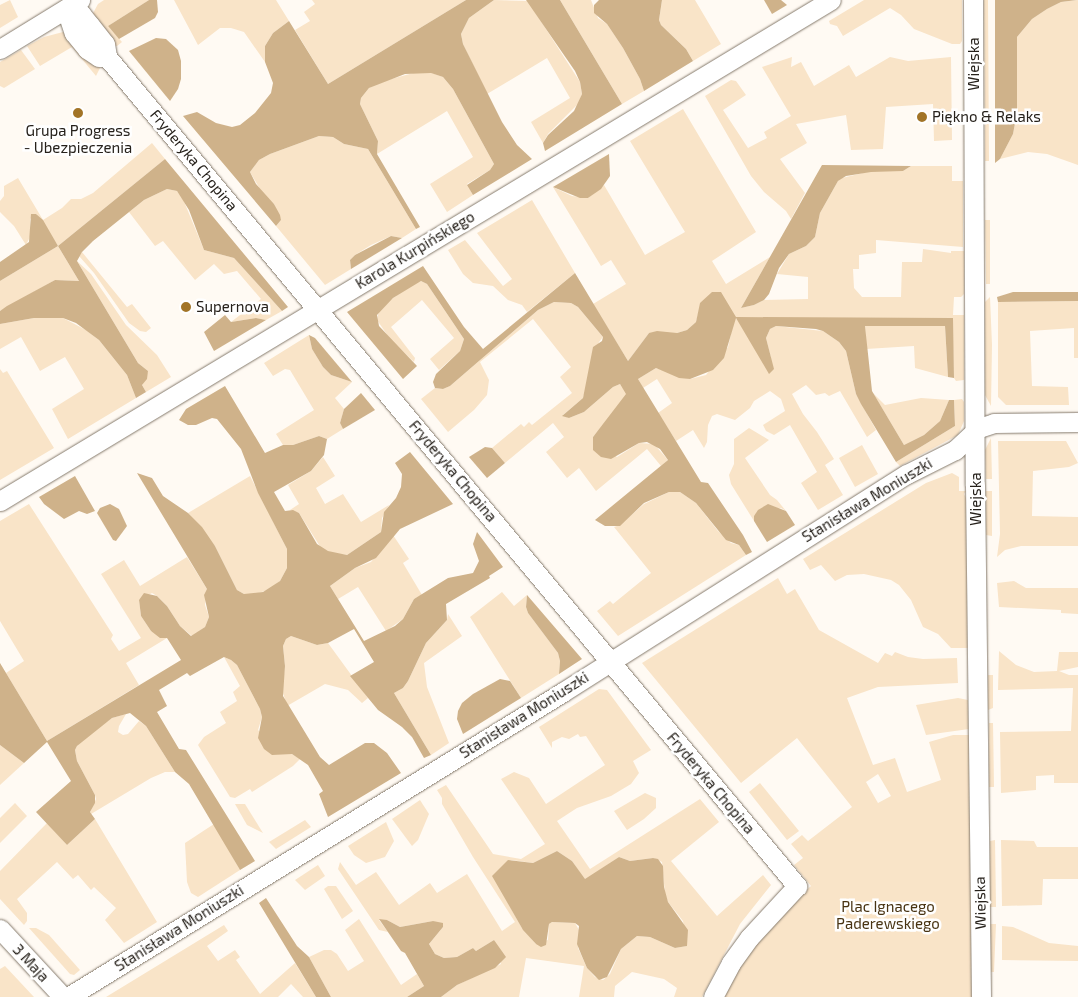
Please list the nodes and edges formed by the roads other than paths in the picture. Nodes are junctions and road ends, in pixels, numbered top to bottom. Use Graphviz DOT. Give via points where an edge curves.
graph roads {
  1 [pos="831,0"];
  2 [pos="973,0"];
  3 [pos="73,4"];
  4 [pos="0,49"];
  5 [pos="318,309"];
  6 [pos="1078,422"];
  7 [pos="976,430"];
  8 [pos="0,501"];
  9 [pos="610,661"];
  10 [pos="0,929"];
  11 [pos="63,997"];
  12 [pos="68,997"];
  13 [pos="713,997"];
  14 [pos="981,997"];
  1 -- 5 [label="street, Karola Kurpińskiego"];
  2 -- 7 [label="street, Wiejska"];
  3 -- 4 [label="street"];
  3 -- 5 [label="street, Fryderyka Chopina" via="105,44 107,57"];
  5 -- 8 [label="street, Karola Kurpińskiego"];
  5 -- 9 [label="street, Fryderyka Chopina"];
  6 -- 7 [label="street" via="994,423"];
  7 -- 9 [label="street, Stanisława Moniuszki" via="955,450 907,474"];
  7 -- 14 [label="street, Wiejska"];
  9 -- 12 [label="street, Stanisława Moniuszki"];
  9 -- 13 [label="street, Fryderyka Chopina" via="797,886 749,938"];
  10 -- 11 [label="street, 3 Maja"];
}
